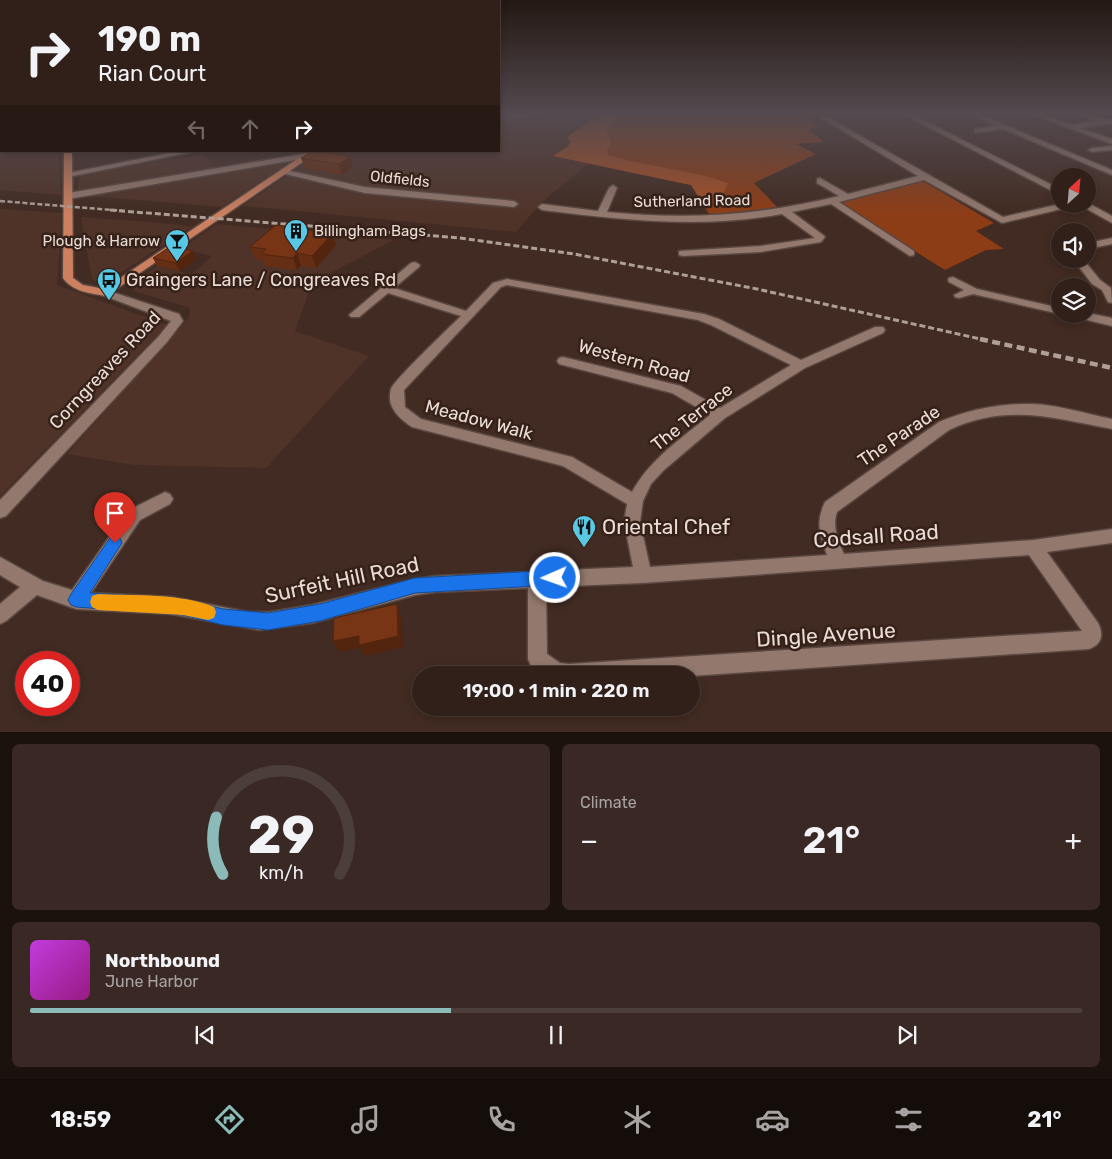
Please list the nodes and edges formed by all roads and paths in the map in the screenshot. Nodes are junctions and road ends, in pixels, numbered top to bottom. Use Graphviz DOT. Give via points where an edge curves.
graph roads {
  1 [pos="874,147"];
  2 [pos="971,147"];
  3 [pos="1052,147"];
  4 [pos="1112,148"];
  5 [pos="1092,150"];
  6 [pos="68,152"];
  7 [pos="191,152"];
  8 [pos="261,152"];
  9 [pos="312,153"];
  10 [pos="262,162"];
  11 [pos="284,171"];
  12 [pos="1112,173"];
  13 [pos="68,175"];
  14 [pos="925,177"];
  15 [pos="820,180"];
  16 [pos="1051,187"];
  17 [pos="614,188"];
  18 [pos="68,196"];
  19 [pos="845,196"];
  20 [pos="831,200"];
  21 [pos="514,204"];
  22 [pos="542,207"];
  23 [pos="1051,209"];
  24 [pos="784,211"];
  25 [pos="1096,211"];
  26 [pos="601,214"];
  27 [pos="1112,220"];
  28 [pos="1112,241"];
  29 [pos="1096,244"];
  30 [pos="683,253"];
  31 [pos="910,253"];
  32 [pos="414,265"];
  33 [pos="1085,268"];
  34 [pos="953,280"];
  35 [pos="386,289"];
  36 [pos="973,291"];
  37 [pos="106,293"];
  38 [pos="958,295"];
  39 [pos="1112,300"];
  40 [pos="1051,309"];
  41 [pos="355,314"];
  42 [pos="468,315"];
  43 [pos="1096,319"];
  44 [pos="1112,322"];
  45 [pos="879,330"];
  46 [pos="563,361"];
  47 [pos="801,365"];
  48 [pos="720,414"];
  49 [pos="1112,424"];
  50 [pos="165,499"];
  51 [pos="116,500"];
  52 [pos="635,501"];
  53 [pos="0,511"];
  54 [pos="134,515"];
  55 [pos="1112,536"];
  56 [pos="1034,547"];
  57 [pos="838,562"];
  58 [pos="0,565"];
  59 [pos="643,575"];
  60 [pos="537,578"];
  61 [pos="34,586"];
  62 [pos="76,600"];
  63 [pos="0,616"];
  1 -- 14 [label="street"];
  2 -- 16 [label="street"];
  3 -- 12 [label="street"];
  4 -- 5 [label="street"];
  6 -- 13 [label="main road"];
  7 -- 13 [label="street"];
  8 -- 10 [label="street"];
  9 -- 10 [label="street"];
  9 -- 11 [label="main road"];
  10 -- 18 [label="street"];
  11 -- 21 [label="street, Oldfields" via="365,190"];
  11 -- 37 [label="main road"];
  13 -- 18 [label="main road"];
  14 -- 19 [label="street, Sutherland Road"];
  14 -- 23 [label="street" via="1002,220"];
  15 -- 19 [label="street"];
  17 -- 26 [label="street, Sutherland Road"];
  18 -- 37 [label="main road" via="68,278 77,286"];
  19 -- 20 [label="street, Sutherland Road"];
  20 -- 24 [label="street, Sutherland Road"];
  20 -- 31 [label="street"];
  22 -- 26 [label="street, Sutherland Road"];
  24 -- 26 [label="street, Sutherland Road" via="712,219 652,219"];
  24 -- 30 [label="street" via="820,237 818,240 761,250"];
  25 -- 27 [label="street"];
  28 -- 29 [label="street"];
  32 -- 35 [label="street"];
  33 -- 39 [label="street" via="1096,282 1106,288"];
  34 -- 36 [label="street"];
  35 -- 41 [label="street"];
  35 -- 42 [label="street"];
  36 -- 38 [label="street"];
  36 -- 40 [label="street"];
  37 -- 53 [label="street, Corngreaves Road" via="170,315 177,321"];
  42 -- 47 [label="street, Meadow Walk" via="497,285 517,283 700,317"];
  42 -- 52 [label="street, Meadow Walk" via="398,389 396,405 402,414 417,423 567,461"];
  43 -- 44 [label="street"];
  45 -- 47 [label="street, The Terrace"];
  46 -- 48 [label="street, Western Road" via="676,389"];
  47 -- 48 [label="street, The Terrace"];
  48 -- 52 [label="street, The Terrace" via="659,466 646,480"];
  49 -- 57 [label="street, The Parade" via="1056,412 1015,409 979,414 944,426 826,514"];
  50 -- 54 [label="street"];
  51 -- 54 [label="street"];
  52 -- 59 [label="street, The Terrace" via="632,522"];
  54 -- 62 [label="street"];
  55 -- 56 [label="street, Codsall Road"];
  56 -- 57 [label="street, Codsall Road"];
  56 -- 60 [label="street, Dingle Avenue" via="1092,629 1094,636 1089,640 569,674 556,672 538,659"];
  57 -- 59 [label="street, Codsall Road"];
  58 -- 61 [label="street, Surfeit Hill Road"];
  59 -- 60 [label="street, Surfeit Hill Road"];
  60 -- 62 [label="street, Surfeit Hill Road" via="415,586 320,612 268,622 223,617 183,607"];
  61 -- 62 [label="street, Surfeit Hill Road"];
  61 -- 63 [label="street"];
}
